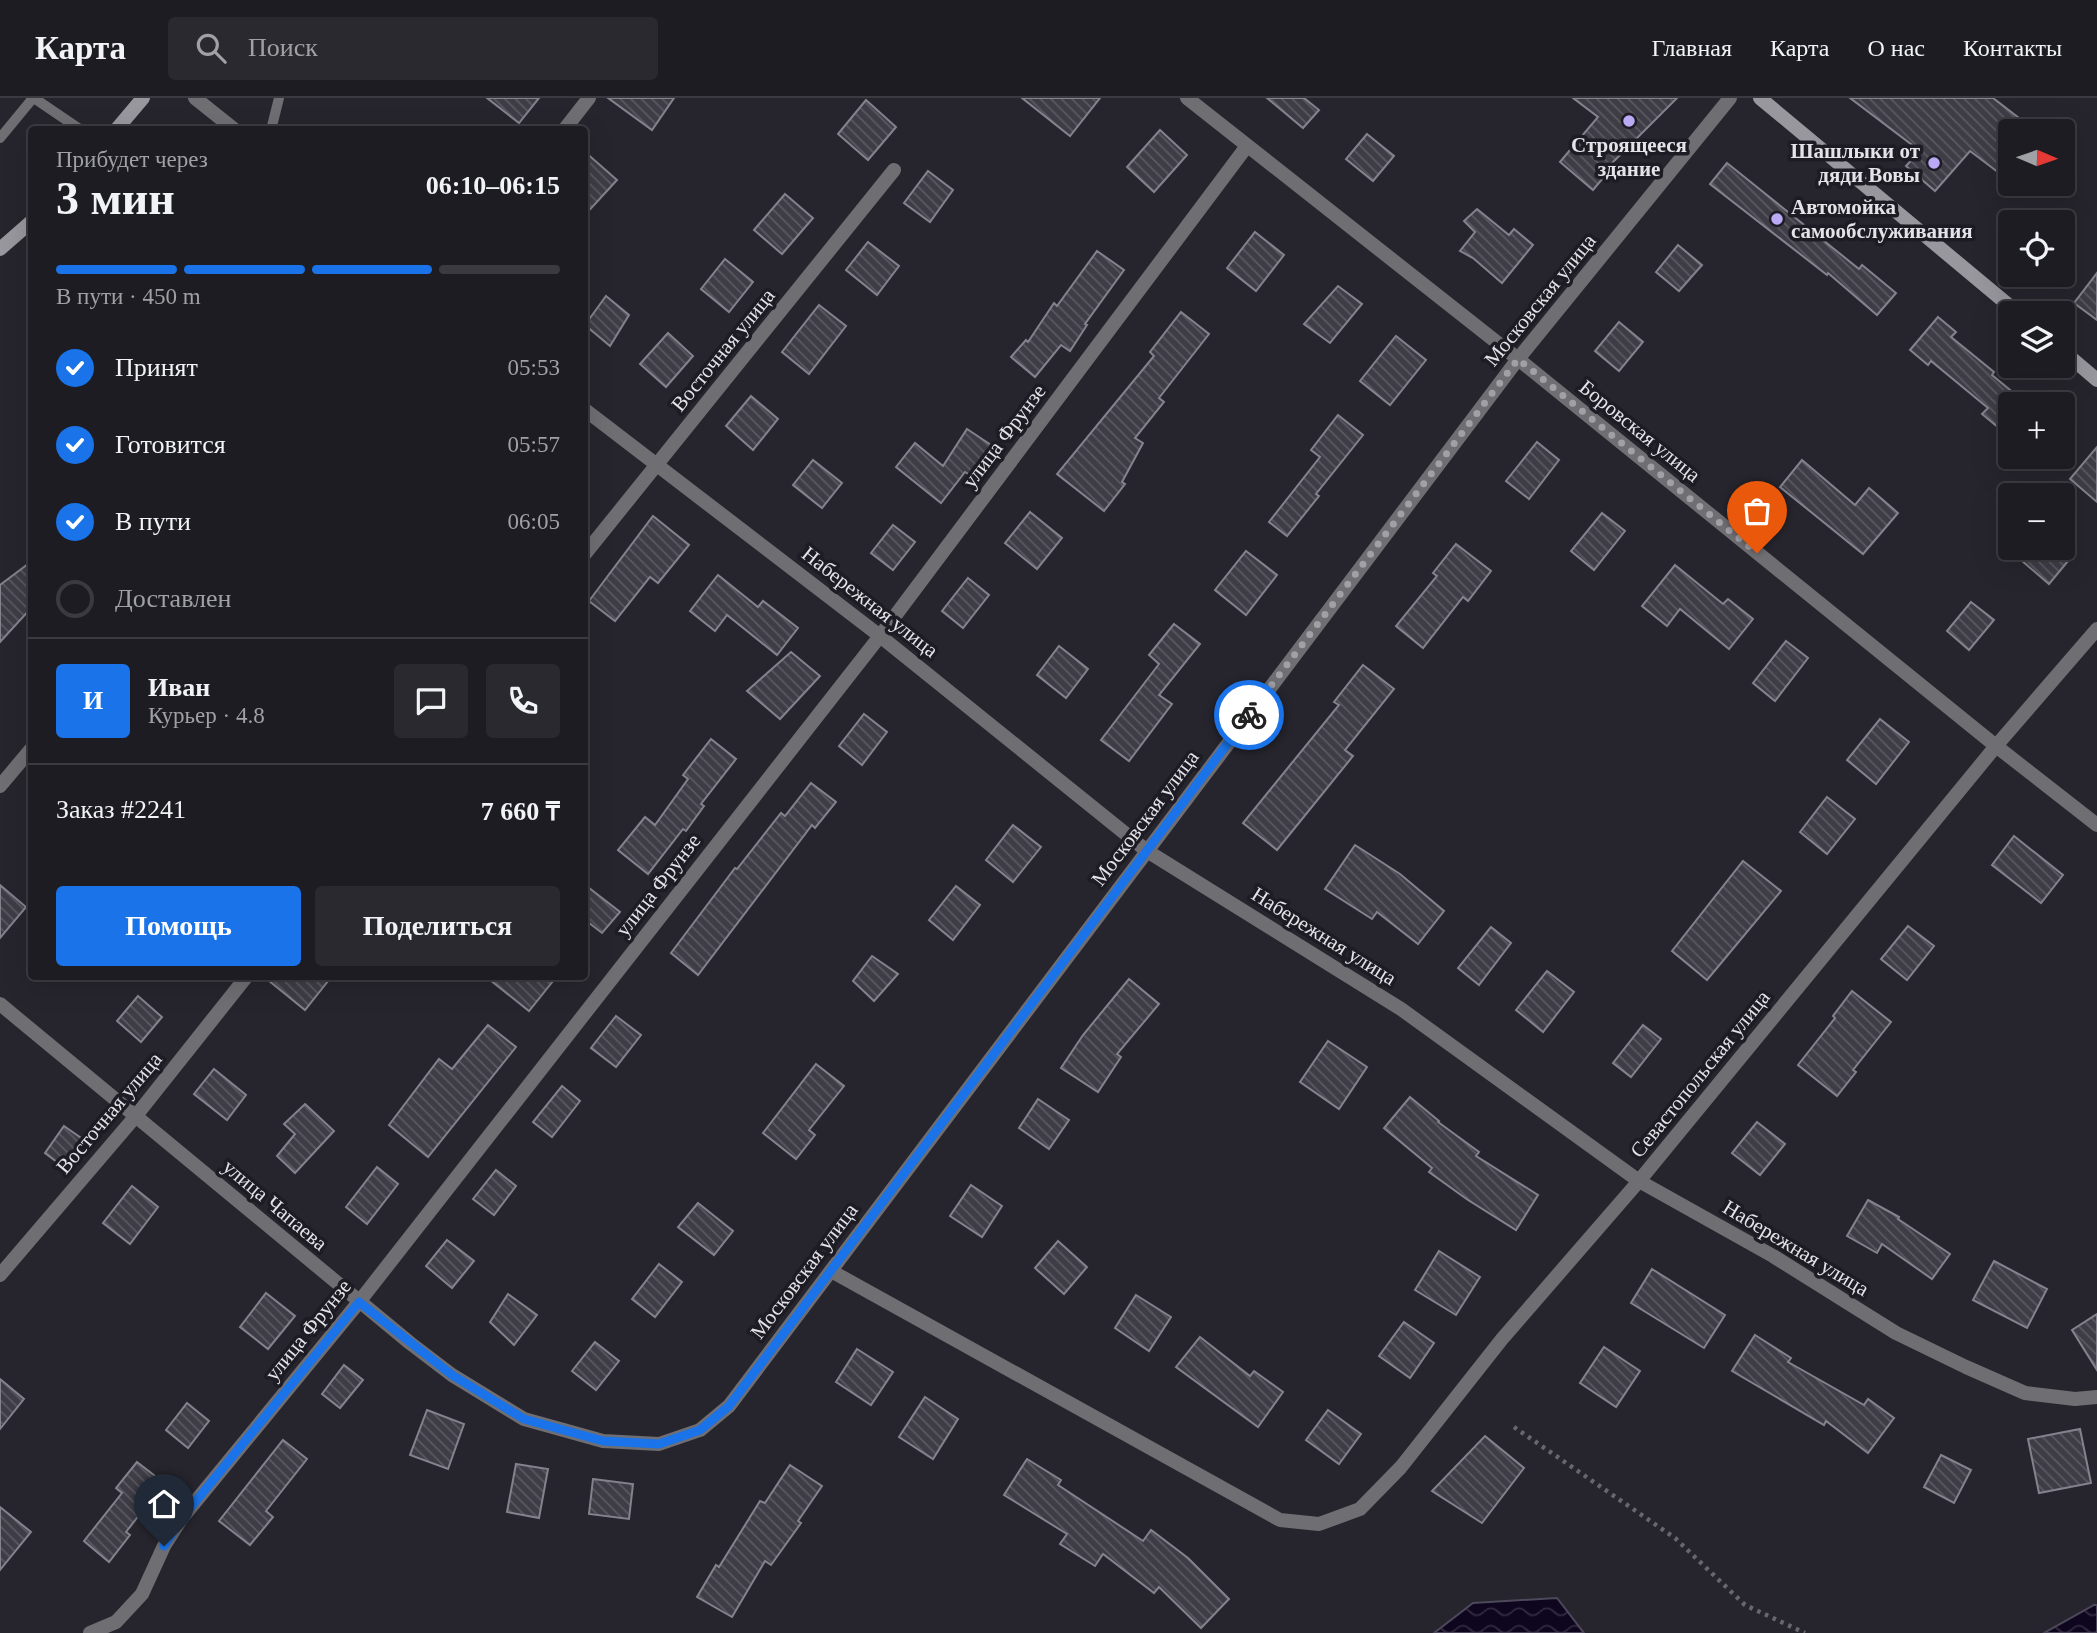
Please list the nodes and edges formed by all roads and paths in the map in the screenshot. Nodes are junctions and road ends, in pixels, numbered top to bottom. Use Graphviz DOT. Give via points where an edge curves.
graph roads {
  1 [pos="33,98"];
  2 [pos="143,98"];
  3 [pos="195,98"];
  4 [pos="278,98"];
  5 [pos="589,98"];
  6 [pos="1187,98"];
  7 [pos="1730,98"];
  8 [pos="1760,98"];
  9 [pos="75,126"];
  10 [pos="120,126"];
  11 [pos="230,126"];
  12 [pos="272,126"];
  13 [pos="567,126"];
  14 [pos="0,138"];
  15 [pos="1247,146"];
  16 [pos="894,170"];
  17 [pos="28,224"];
  18 [pos="0,249"];
  19 [pos="2004,301"];
  20 [pos="1518,359"];
  21 [pos="2075,361"];
  22 [pos="2097,380"];
  23 [pos="588,412"];
  24 [pos="657,465"];
  25 [pos="588,550"];
  26 [pos="2097,629"];
  27 [pos="880,636"];
  28 [pos="1996,746"];
  29 [pos="28,753"];
  30 [pos="0,786"];
  31 [pos="2097,825"];
  32 [pos="1147,851"];
  33 [pos="244,980"];
  34 [pos="0,1004"];
  35 [pos="135,1117"];
  36 [pos="1639,1181"];
  37 [pos="831,1271"];
  38 [pos="0,1275"];
  39 [pos="359,1302"];
  40 [pos="2097,1397"];
  41 [pos="1514,1427"];
  42 [pos="659,1444"];
  43 [pos="90,1633"];
  44 [pos="1805,1633"];
  1 -- 9 [label="lane"];
  1 -- 14 [label="lane"];
  2 -- 10 [label="main road"];
  3 -- 11 [label="street"];
  4 -- 12 [label="lane"];
  5 -- 13 [label="street"];
  6 -- 15 [label="street, Боровская улица"];
  7 -- 20 [label="street, Московская улица"];
  8 -- 19 [label="main road"];
  15 -- 20 [label="street, Боровская улица"];
  15 -- 27 [label="street, улица Фрунзе"];
  16 -- 24 [label="street, Восточная улица"];
  17 -- 18 [label="main road"];
  20 -- 28 [label="street, Боровская улица"];
  20 -- 32 [label="street, Московская улица"];
  21 -- 22 [label="main road"];
  23 -- 24 [label="street, Набережная улица"];
  24 -- 25 [label="street, Восточная улица"];
  24 -- 27 [label="street, Набережная улица"];
  26 -- 28 [label="street, Севастопольская улица"];
  27 -- 32 [label="street, Набережная улица"];
  27 -- 39 [label="street, улица Фрунзе"];
  28 -- 31 [label="street, Боровская улица"];
  28 -- 36 [label="street, Севастопольская улица"];
  29 -- 30 [label="street"];
  32 -- 36 [label="street, Набережная улица" via="1401,1009"];
  32 -- 37 [label="street, Московская улица"];
  33 -- 35 [label="street, Восточная улица"];
  34 -- 35 [label="street, улица Чапаева"];
  35 -- 38 [label="street, Восточная улица"];
  35 -- 39 [label="street, улица Чапаева"];
  36 -- 37 [label="street, Севастопольская улица" via="1502,1339 1401,1467 1360,1509 1320,1524 1280,1520"];
  36 -- 40 [label="street, Набережная улица" via="1773,1256 1896,1333 1966,1367 2025,1394"];
  37 -- 42 [label="street, Московская улица" via="729,1406 700,1430"];
  39 -- 42 [label="street, улица Чапаева" via="452,1375 524,1419 603,1441"];
  39 -- 43 [label="street, улица Фрунзе" via="182,1518 142,1594 116,1622"];
  41 -- 44 [label="path" via="1675,1538 1745,1605"];
}
